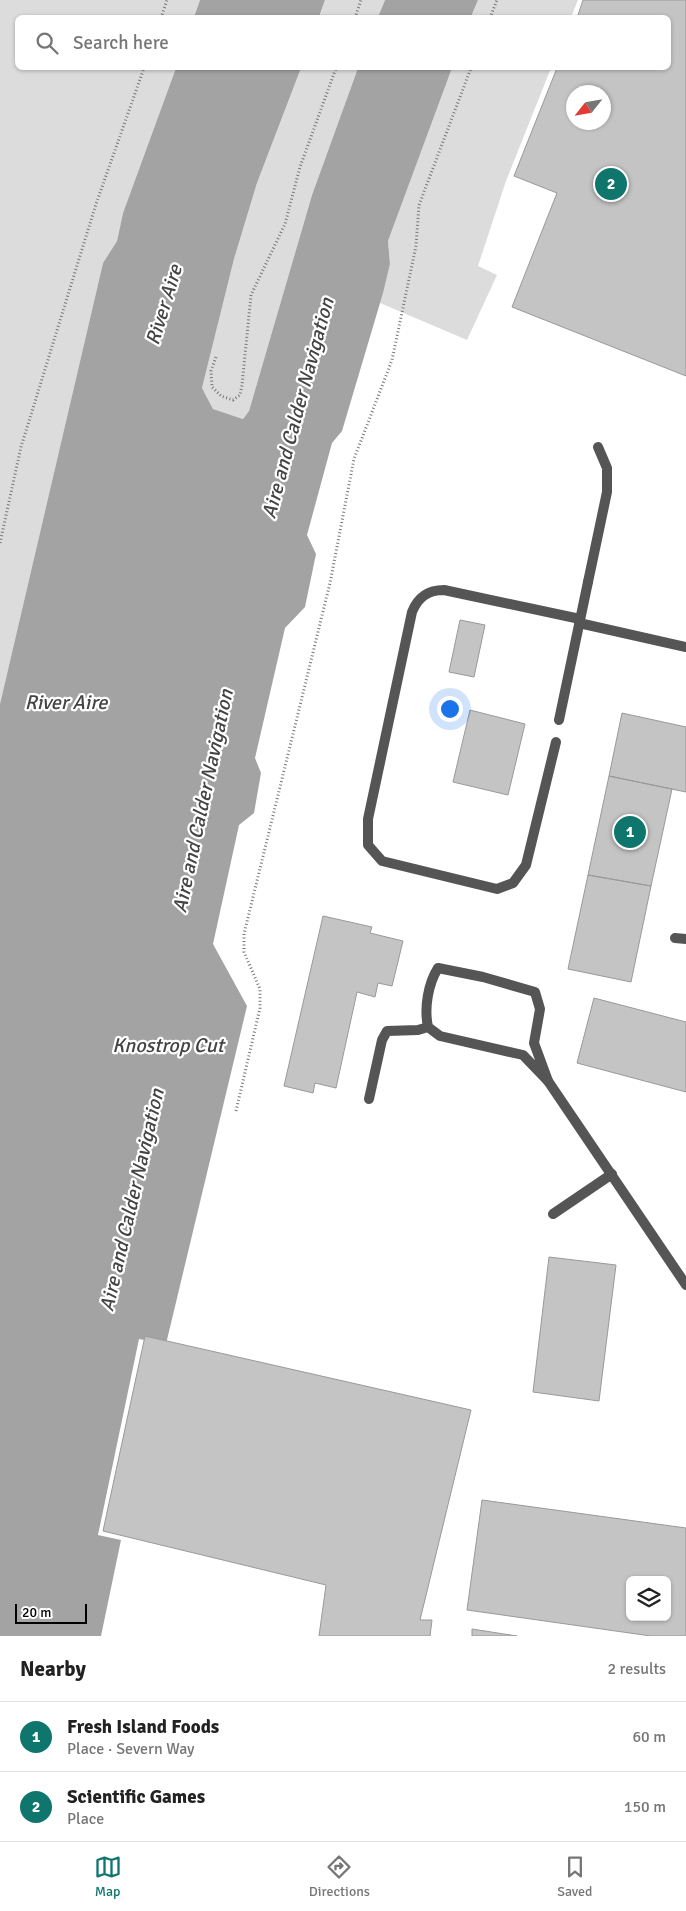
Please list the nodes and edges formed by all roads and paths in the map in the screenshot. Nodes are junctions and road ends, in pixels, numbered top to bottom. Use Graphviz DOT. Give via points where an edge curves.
graph roads {
  1 [pos="167,0"];
  2 [pos="361,0"];
  3 [pos="497,0"];
  4 [pos="162,15"];
  5 [pos="356,15"];
  6 [pos="491,15"];
  7 [pos="143,70"];
  8 [pos="335,70"];
  9 [pos="470,70"];
  10 [pos="216,357"];
  11 [pos="598,448"];
  12 [pos="0,543"];
  13 [pos="580,621"];
  14 [pos="686,647"];
  15 [pos="559,720"];
  16 [pos="556,742"];
  17 [pos="675,938"];
  18 [pos="686,939"];
  19 [pos="428,1027"];
  20 [pos="548,1082"];
  21 [pos="369,1099"];
  22 [pos="236,1111"];
  23 [pos="612,1174"];
  24 [pos="553,1214"];
  25 [pos="686,1285"];
  1 -- 4 [label="path"];
  2 -- 5 [label="path"];
  3 -- 6 [label="path"];
  7 -- 12 [label="path" via="96,204 21,447"];
  8 -- 10 [label="path" via="300,167 285,224 252,295 242,385 240,395 233,400 221,396 212,387"];
  9 -- 22 [label="path" via="419,205 416,246 392,360 354,459 330,583 244,934 244,952 260,989 260,1008"];
  11 -- 13 [label="street" via="607,468 607,492"];
  13 -- 14 [label="street"];
  13 -- 15 [label="street"];
  13 -- 16 [label="street" via="444,590 430,592 418,599 412,612 368,819 368,845 382,861 497,889 513,883 526,865"];
  17 -- 18 [label="street"];
  19 -- 20 [label="street" via="440,1036 522,1055"];
  19 -- 20 [label="street" via="425,1015 432,978 438,968 535,992 540,1009 534,1043"];
  19 -- 21 [label="street" via="387,1031 382,1040"];
  20 -- 23 [label="street"];
  23 -- 24 [label="street"];
  23 -- 25 [label="street"];
}
